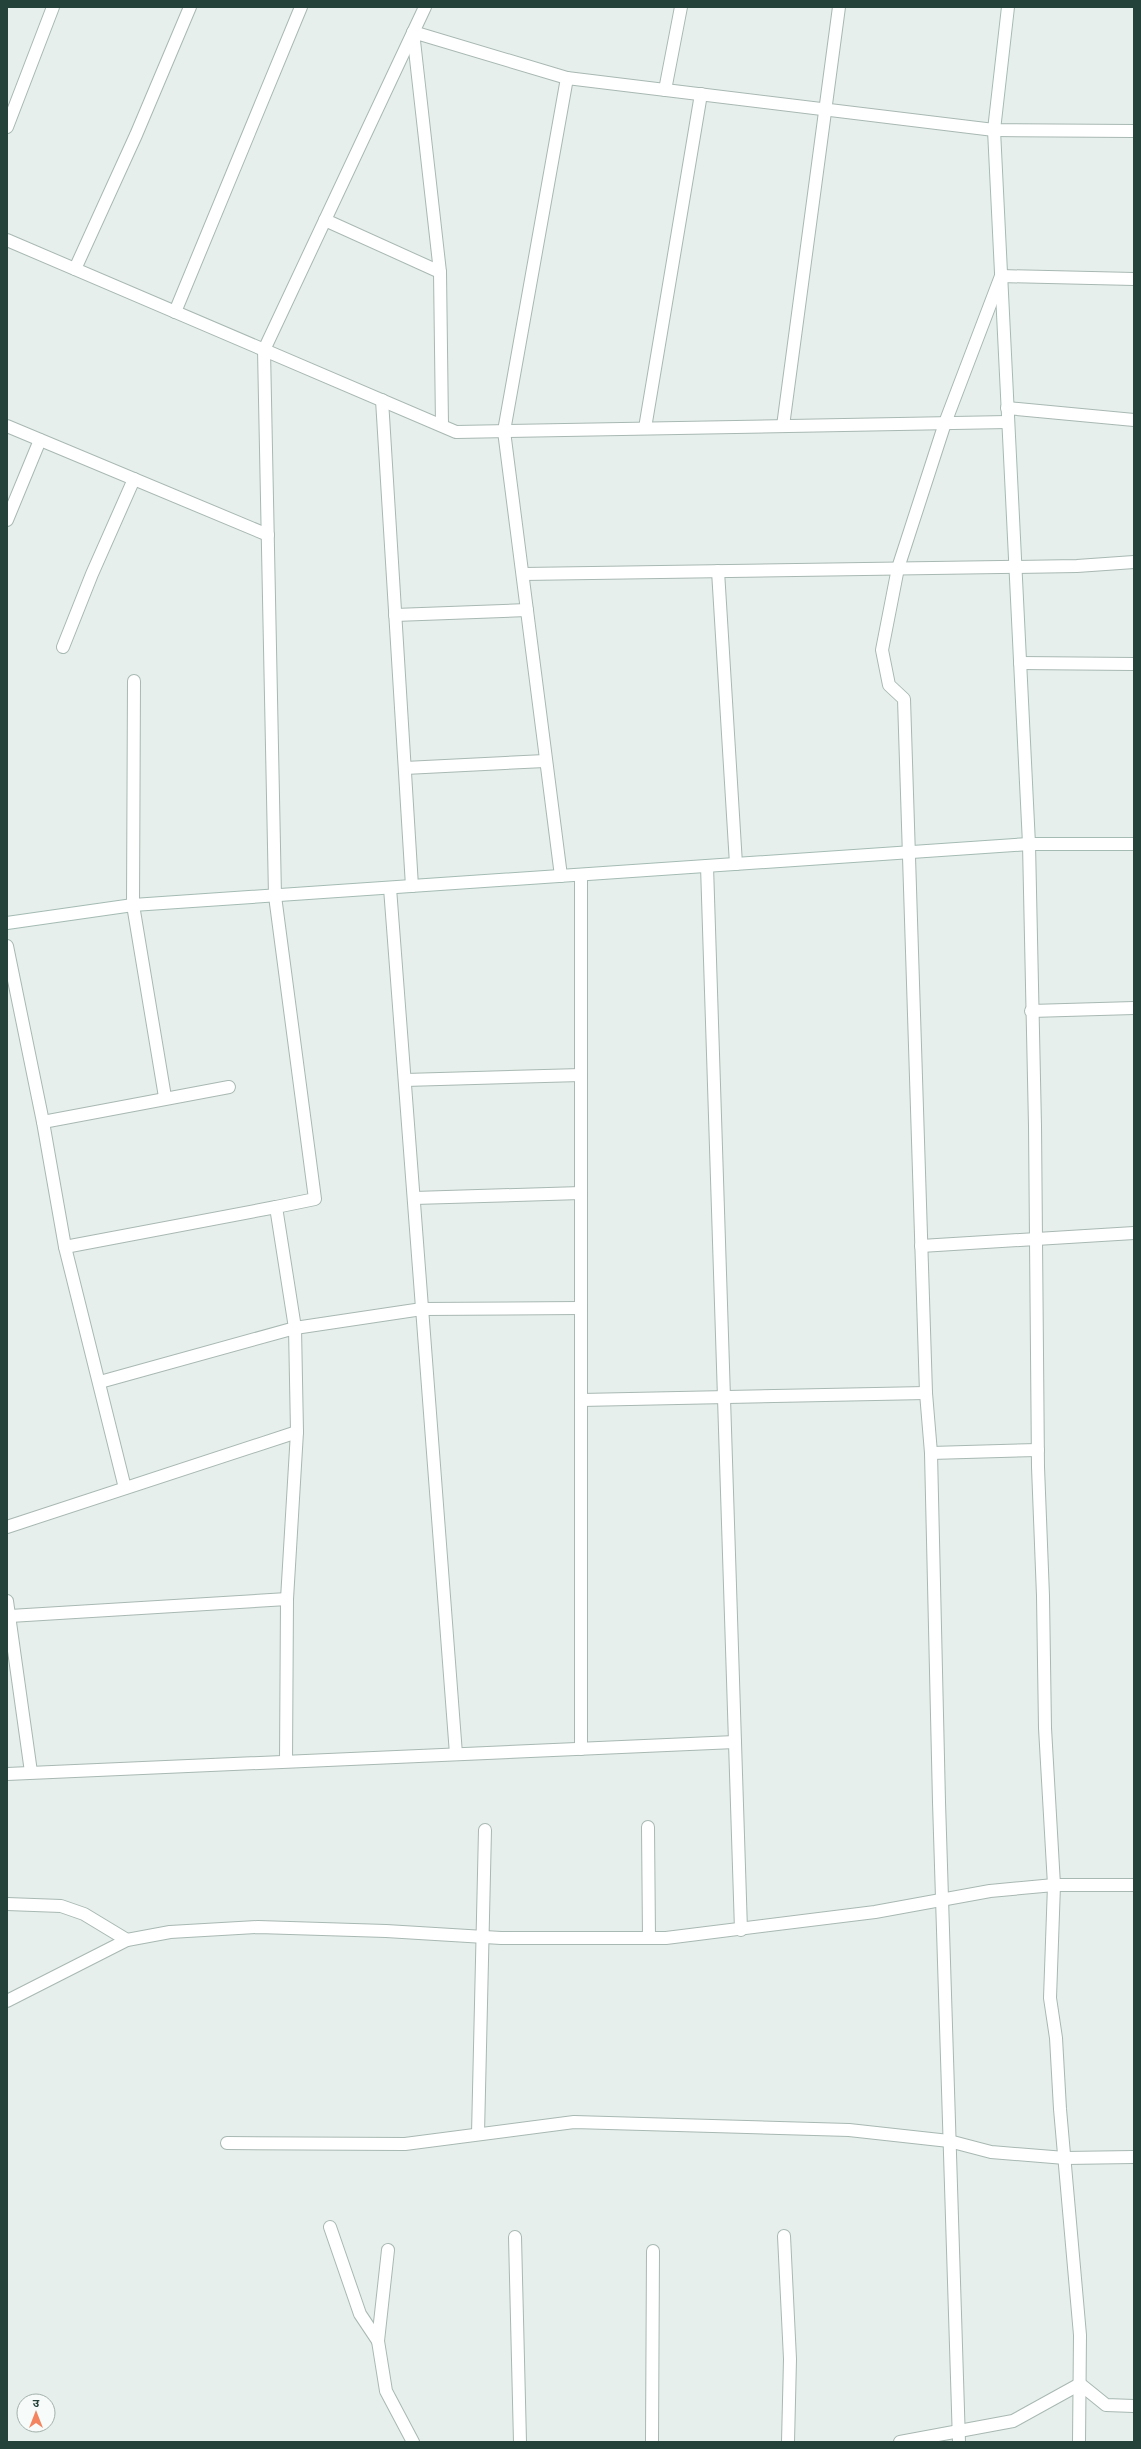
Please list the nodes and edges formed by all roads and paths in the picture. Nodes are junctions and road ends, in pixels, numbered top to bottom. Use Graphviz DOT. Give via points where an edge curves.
graph roads {
  1 [pos="52,7"];
  2 [pos="190,7"];
  3 [pos="301,7"];
  4 [pos="425,7"];
  5 [pos="681,7"];
  6 [pos="838,7"];
  7 [pos="1008,7"];
  8 [pos="413,32"];
  9 [pos="567,78"];
  10 [pos="665,90"];
  11 [pos="700,94"];
  12 [pos="825,109"];
  13 [pos="7,127"];
  14 [pos="994,130"];
  15 [pos="1134,131"];
  16 [pos="325,220"];
  17 [pos="7,240"];
  18 [pos="75,269"];
  19 [pos="440,272"];
  20 [pos="1001,276"];
  21 [pos="1134,279"];
  22 [pos="175,312"];
  23 [pos="264,350"];
  24 [pos="382,400"];
  25 [pos="1007,408"];
  26 [pos="1134,420"];
  27 [pos="1008,422"];
  28 [pos="945,423"];
  29 [pos="442,425"];
  30 [pos="7,426"];
  31 [pos="783,426"];
  32 [pos="645,428"];
  33 [pos="504,431"];
  34 [pos="40,440"];
  35 [pos="134,479"];
  36 [pos="7,520"];
  37 [pos="268,535"];
  38 [pos="1134,562"];
  39 [pos="1016,567"];
  40 [pos="898,568"];
  41 [pos="718,571"];
  42 [pos="523,574"];
  43 [pos="527,610"];
  44 [pos="395,615"];
  45 [pos="63,647"];
  46 [pos="1020,663"];
  47 [pos="1134,664"];
  48 [pos="134,681"];
  49 [pos="545,761"];
  50 [pos="405,768"];
  51 [pos="1029,844"];
  52 [pos="1134,844"];
  53 [pos="909,852"];
  54 [pos="736,864"];
  55 [pos="708,866"];
  56 [pos="581,875"];
  57 [pos="561,876"];
  58 [pos="412,886"];
  59 [pos="390,888"];
  60 [pos="275,896"];
  61 [pos="133,905"];
  62 [pos="7,923"];
  63 [pos="7,946"];
  64 [pos="1134,1008"];
  65 [pos="1031,1011"];
  66 [pos="581,1075"];
  67 [pos="405,1080"];
  68 [pos="229,1087"];
  69 [pos="165,1097"];
  70 [pos="43,1122"];
  71 [pos="581,1193"];
  72 [pos="414,1198"];
  73 [pos="276,1207"];
  74 [pos="1134,1233"];
  75 [pos="1035,1239"];
  76 [pos="921,1246"];
  77 [pos="66,1247"];
  78 [pos="581,1308"];
  79 [pos="422,1309"];
  80 [pos="295,1328"];
  81 [pos="100,1382"];
  82 [pos="926,1393"];
  83 [pos="724,1397"];
  84 [pos="581,1400"];
  85 [pos="297,1432"];
  86 [pos="1038,1450"];
  87 [pos="930,1453"];
  88 [pos="125,1488"];
  89 [pos="7,1527"];
  90 [pos="287,1599"];
  91 [pos="7,1601"];
  92 [pos="10,1616"];
  93 [pos="735,1742"];
  94 [pos="581,1749"];
  95 [pos="456,1754"];
  96 [pos="286,1761"];
  97 [pos="31,1772"];
  98 [pos="7,1774"];
  99 [pos="648,1827"];
  100 [pos="485,1830"];
  101 [pos="1054,1885"];
  102 [pos="1134,1885"];
  103 [pos="942,1900"];
  104 [pos="7,1904"];
  105 [pos="741,1930"];
  106 [pos="484,1937"];
  107 [pos="649,1938"];
  108 [pos="127,1940"];
  109 [pos="7,2002"];
  110 [pos="478,2134"];
  111 [pos="949,2141"];
  112 [pos="227,2143"];
  113 [pos="1134,2157"];
  114 [pos="1065,2158"];
  115 [pos="330,2227"];
  116 [pos="784,2236"];
  117 [pos="515,2237"];
  118 [pos="388,2250"];
  119 [pos="654,2251"];
  120 [pos="378,2342"];
  121 [pos="1080,2384"];
  122 [pos="1134,2406"];
  123 [pos="959,2436"];
  124 [pos="412,2442"];
  125 [pos="520,2442"];
  126 [pos="652,2442"];
  127 [pos="788,2442"];
  128 [pos="900,2442"];
  129 [pos="1078,2442"];
  1 -- 13 [label="street"];
  2 -- 18 [label="street"];
  3 -- 22 [label="street"];
  4 -- 8 [label="street"];
  5 -- 10 [label="street"];
  6 -- 12 [label="street"];
  7 -- 14 [label="street"];
  8 -- 9 [label="street"];
  8 -- 16 [label="street"];
  8 -- 19 [label="street"];
  9 -- 10 [label="street"];
  9 -- 33 [label="street"];
  10 -- 11 [label="street"];
  11 -- 12 [label="street"];
  11 -- 32 [label="street"];
  12 -- 14 [label="street"];
  12 -- 31 [label="street"];
  14 -- 15 [label="street"];
  14 -- 20 [label="street"];
  16 -- 19 [label="street"];
  16 -- 23 [label="street"];
  17 -- 18 [label="street"];
  18 -- 22 [label="street"];
  19 -- 29 [label="street"];
  20 -- 21 [label="street"];
  20 -- 25 [label="street"];
  20 -- 28 [label="street"];
  22 -- 23 [label="street"];
  23 -- 24 [label="street"];
  23 -- 37 [label="street"];
  24 -- 29 [label="street"];
  24 -- 44 [label="street"];
  25 -- 26 [label="street"];
  25 -- 27 [label="street"];
  27 -- 28 [label="street"];
  27 -- 39 [label="street"];
  28 -- 31 [label="street"];
  28 -- 40 [label="street"];
  29 -- 33 [label="street" via="456,432"];
  30 -- 34 [label="street"];
  31 -- 32 [label="street"];
  32 -- 33 [label="street"];
  33 -- 42 [label="street"];
  34 -- 35 [label="street"];
  34 -- 36 [label="street"];
  35 -- 37 [label="street"];
  35 -- 45 [label="street"];
  37 -- 60 [label="street"];
  38 -- 39 [label="street"];
  39 -- 40 [label="street"];
  39 -- 46 [label="street"];
  40 -- 41 [label="street"];
  40 -- 53 [label="street" via="882,650 889,685 904,699"];
  41 -- 42 [label="street"];
  41 -- 54 [label="street"];
  42 -- 43 [label="street"];
  43 -- 44 [label="street"];
  43 -- 49 [label="street"];
  44 -- 50 [label="street"];
  46 -- 47 [label="street"];
  46 -- 51 [label="street"];
  48 -- 61 [label="street"];
  49 -- 50 [label="street"];
  49 -- 57 [label="street"];
  50 -- 58 [label="street"];
  51 -- 52 [label="street"];
  51 -- 53 [label="street"];
  51 -- 65 [label="street"];
  53 -- 54 [label="street"];
  53 -- 76 [label="street"];
  54 -- 55 [label="street"];
  55 -- 56 [label="street"];
  55 -- 83 [label="street"];
  56 -- 57 [label="street"];
  56 -- 66 [label="street"];
  57 -- 58 [label="street"];
  58 -- 59 [label="street"];
  59 -- 60 [label="street"];
  59 -- 67 [label="street"];
  60 -- 61 [label="street"];
  60 -- 73 [label="street" via="315,1199"];
  61 -- 62 [label="street"];
  61 -- 69 [label="street"];
  63 -- 70 [label="street"];
  64 -- 65 [label="street"];
  65 -- 75 [label="street"];
  66 -- 67 [label="street"];
  66 -- 71 [label="street"];
  67 -- 72 [label="street"];
  68 -- 69 [label="street"];
  69 -- 70 [label="street"];
  70 -- 77 [label="street"];
  71 -- 72 [label="street"];
  71 -- 78 [label="street"];
  72 -- 79 [label="street"];
  73 -- 77 [label="street"];
  73 -- 80 [label="street"];
  74 -- 75 [label="street"];
  75 -- 76 [label="street"];
  75 -- 86 [label="street"];
  76 -- 82 [label="street"];
  77 -- 81 [label="street"];
  78 -- 79 [label="street"];
  78 -- 84 [label="street"];
  79 -- 80 [label="street"];
  79 -- 95 [label="street"];
  80 -- 81 [label="street"];
  80 -- 85 [label="street"];
  81 -- 88 [label="street"];
  82 -- 83 [label="street"];
  82 -- 87 [label="street"];
  83 -- 84 [label="street"];
  83 -- 93 [label="street"];
  84 -- 94 [label="street"];
  85 -- 88 [label="street"];
  85 -- 90 [label="street"];
  86 -- 87 [label="street"];
  86 -- 101 [label="street" via="1044,1596 1045,1728"];
  87 -- 103 [label="street"];
  88 -- 89 [label="street"];
  90 -- 92 [label="street"];
  90 -- 96 [label="street"];
  91 -- 92 [label="street"];
  92 -- 97 [label="street"];
  93 -- 94 [label="street"];
  93 -- 105 [label="street"];
  94 -- 95 [label="street"];
  95 -- 96 [label="street"];
  96 -- 97 [label="street"];
  97 -- 98 [label="street"];
  99 -- 107 [label="street"];
  100 -- 106 [label="street"];
  101 -- 102 [label="street"];
  101 -- 103 [label="street" via="990,1891"];
  101 -- 114 [label="street" via="1050,1998 1056,2038"];
  103 -- 105 [label="street"];
  103 -- 111 [label="street"];
  104 -- 108 [label="street" via="61,1906 84,1914"];
  105 -- 107 [label="street"];
  106 -- 107 [label="street"];
  106 -- 108 [label="street" via="258,1927 170,1932"];
  106 -- 110 [label="street"];
  108 -- 109 [label="street"];
  110 -- 111 [label="street" via="574,2122 849,2130"];
  110 -- 112 [label="street" via="405,2144"];
  111 -- 114 [label="street" via="992,2152"];
  111 -- 123 [label="street"];
  113 -- 114 [label="street"];
  114 -- 121 [label="street" via="1080,2335"];
  115 -- 120 [label="street" via="360,2314"];
  116 -- 127 [label="street" via="790,2359"];
  117 -- 125 [label="street"];
  118 -- 120 [label="street"];
  119 -- 126 [label="street"];
  120 -- 124 [label="street" via="386,2391"];
  121 -- 122 [label="street" via="1106,2405"];
  121 -- 123 [label="street" via="1013,2421"];
  121 -- 129 [label="street"];
  123 -- 128 [label="street"];
}
